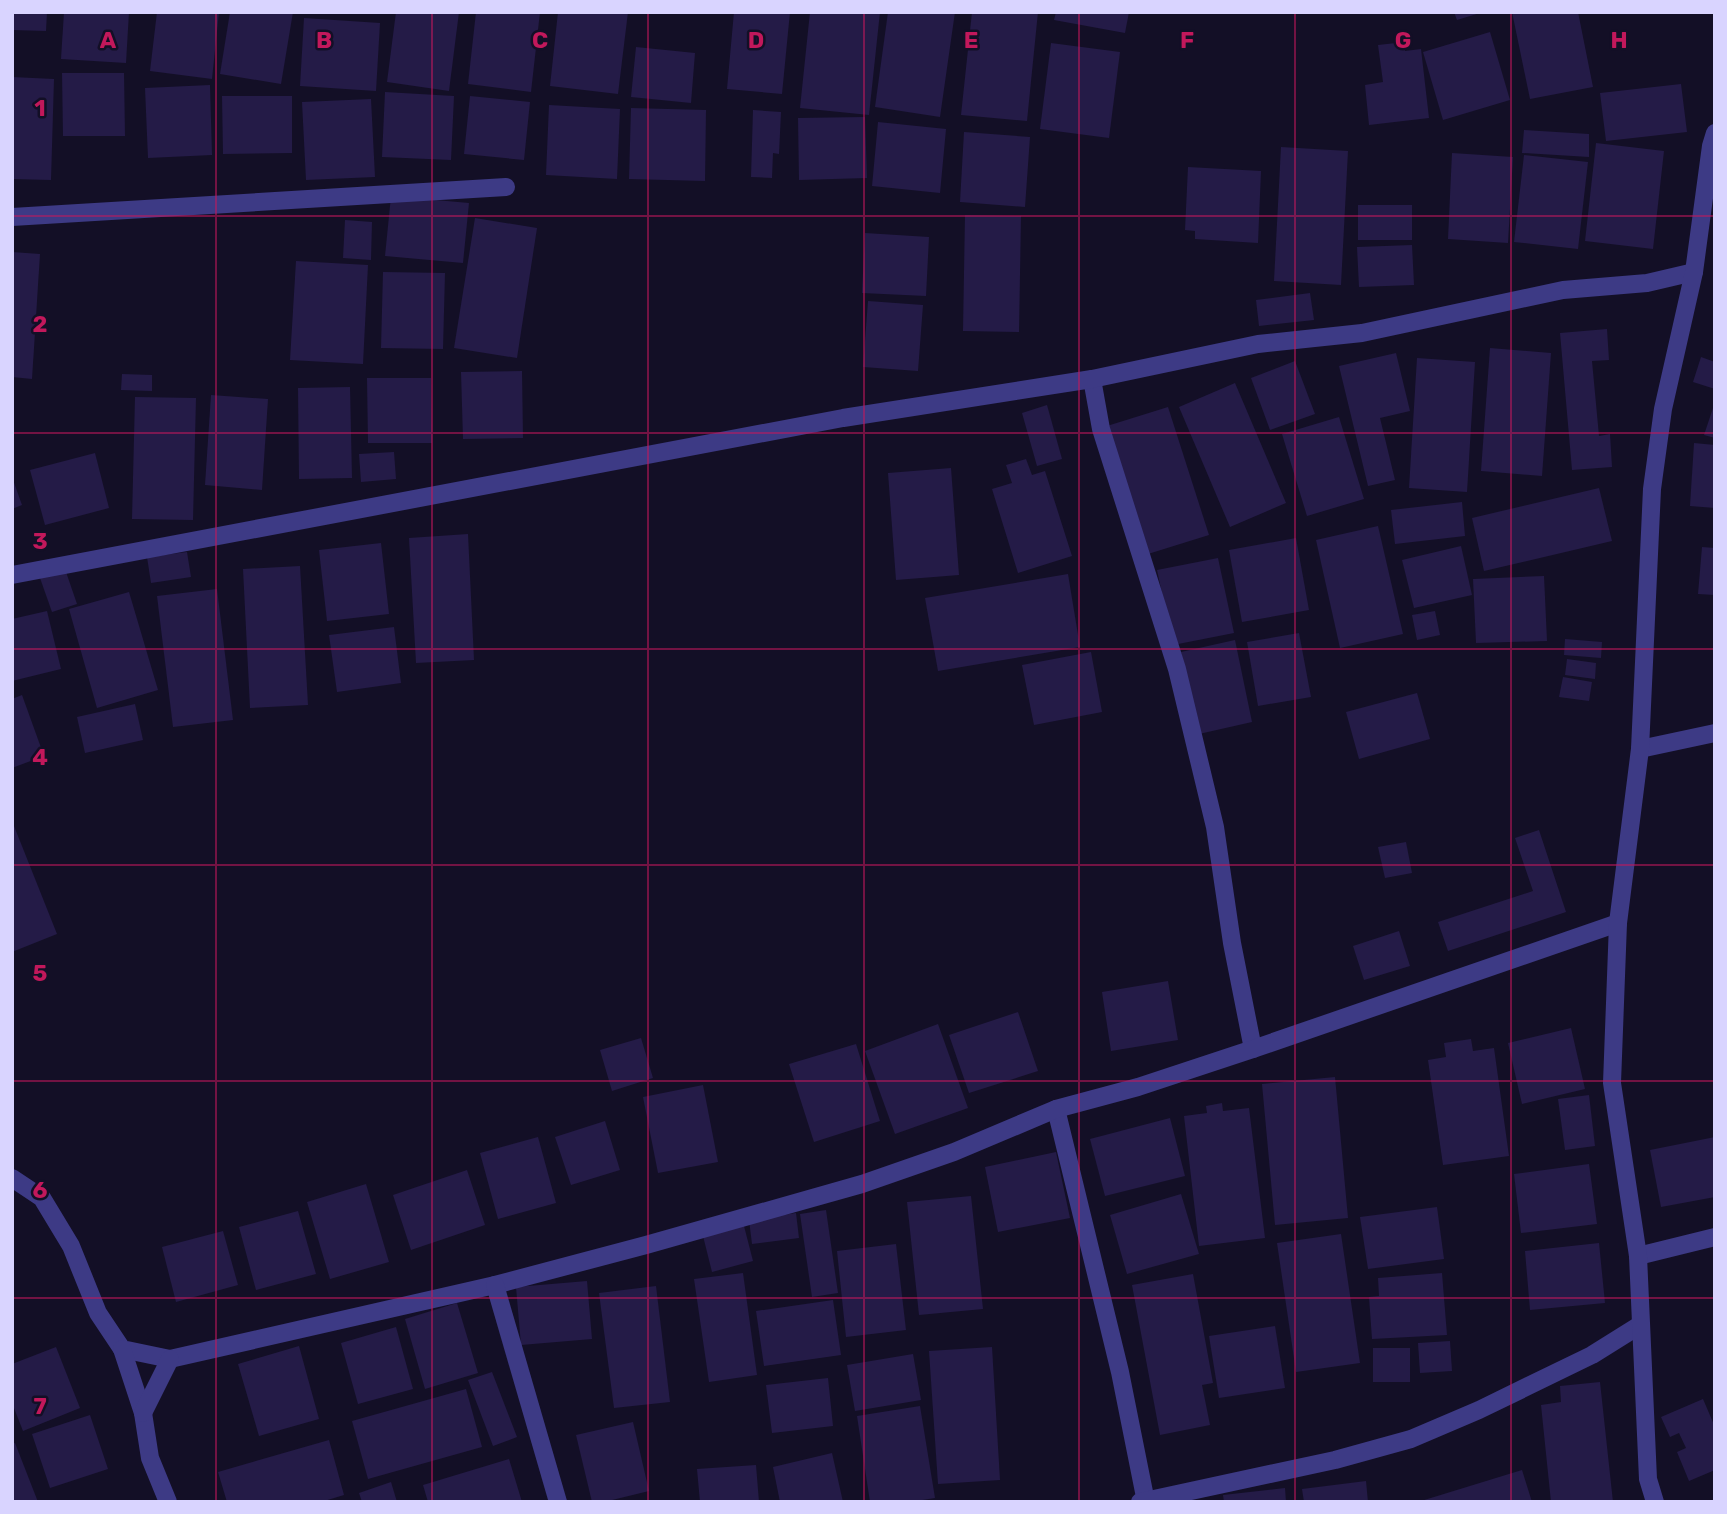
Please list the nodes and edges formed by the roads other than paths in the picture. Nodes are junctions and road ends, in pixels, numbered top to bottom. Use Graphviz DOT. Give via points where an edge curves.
graph roads {
  1 [pos="1715,133"];
  2 [pos="506,187"];
  3 [pos="12,217"];
  4 [pos="1694,272"];
  5 [pos="1092,379"];
  6 [pos="12,575"];
  7 [pos="1715,733"];
  8 [pos="1640,749"];
  9 [pos="1618,923"];
  10 [pos="1253,1049"];
  11 [pos="1056,1109"];
  12 [pos="12,1179"];
  13 [pos="1715,1237"];
  14 [pos="1638,1256"];
  15 [pos="495,1285"];
  16 [pos="1640,1325"];
  17 [pos="122,1349"];
  18 [pos="170,1359"];
  19 [pos="143,1413"];
  20 [pos="1144,1501"];
  21 [pos="168,1502"];
  22 [pos="558,1502"];
  23 [pos="1656,1502"];
  1 -- 4 [label="street"];
  2 -- 3 [label="street"];
  4 -- 5 [label="street" via="1647,283 1563,290 1362,333 1258,344"];
  4 -- 8 [label="street" via="1663,409 1652,489"];
  5 -- 6 [label="street" via="843,418"];
  5 -- 10 [label="street" via="1101,429 1177,669 1214,827"];
  7 -- 8 [label="street"];
  8 -- 9 [label="street"];
  9 -- 10 [label="street"];
  9 -- 14 [label="street" via="1612,1083"];
  10 -- 11 [label="street"];
  11 -- 15 [label="street" via="862,1184"];
  11 -- 20 [label="street" via="1120,1373"];
  12 -- 17 [label="street" via="42,1198 71,1246 98,1313"];
  13 -- 14 [label="street"];
  14 -- 16 [label="street"];
  15 -- 18 [label="street"];
  15 -- 22 [label="street"];
  16 -- 20 [label="street" via="1592,1355 1411,1439"];
  16 -- 23 [label="street" via="1648,1479"];
  17 -- 18 [label="street"];
  17 -- 19 [label="street"];
  18 -- 19 [label="street"];
  19 -- 21 [label="street" via="150,1458"];
}
